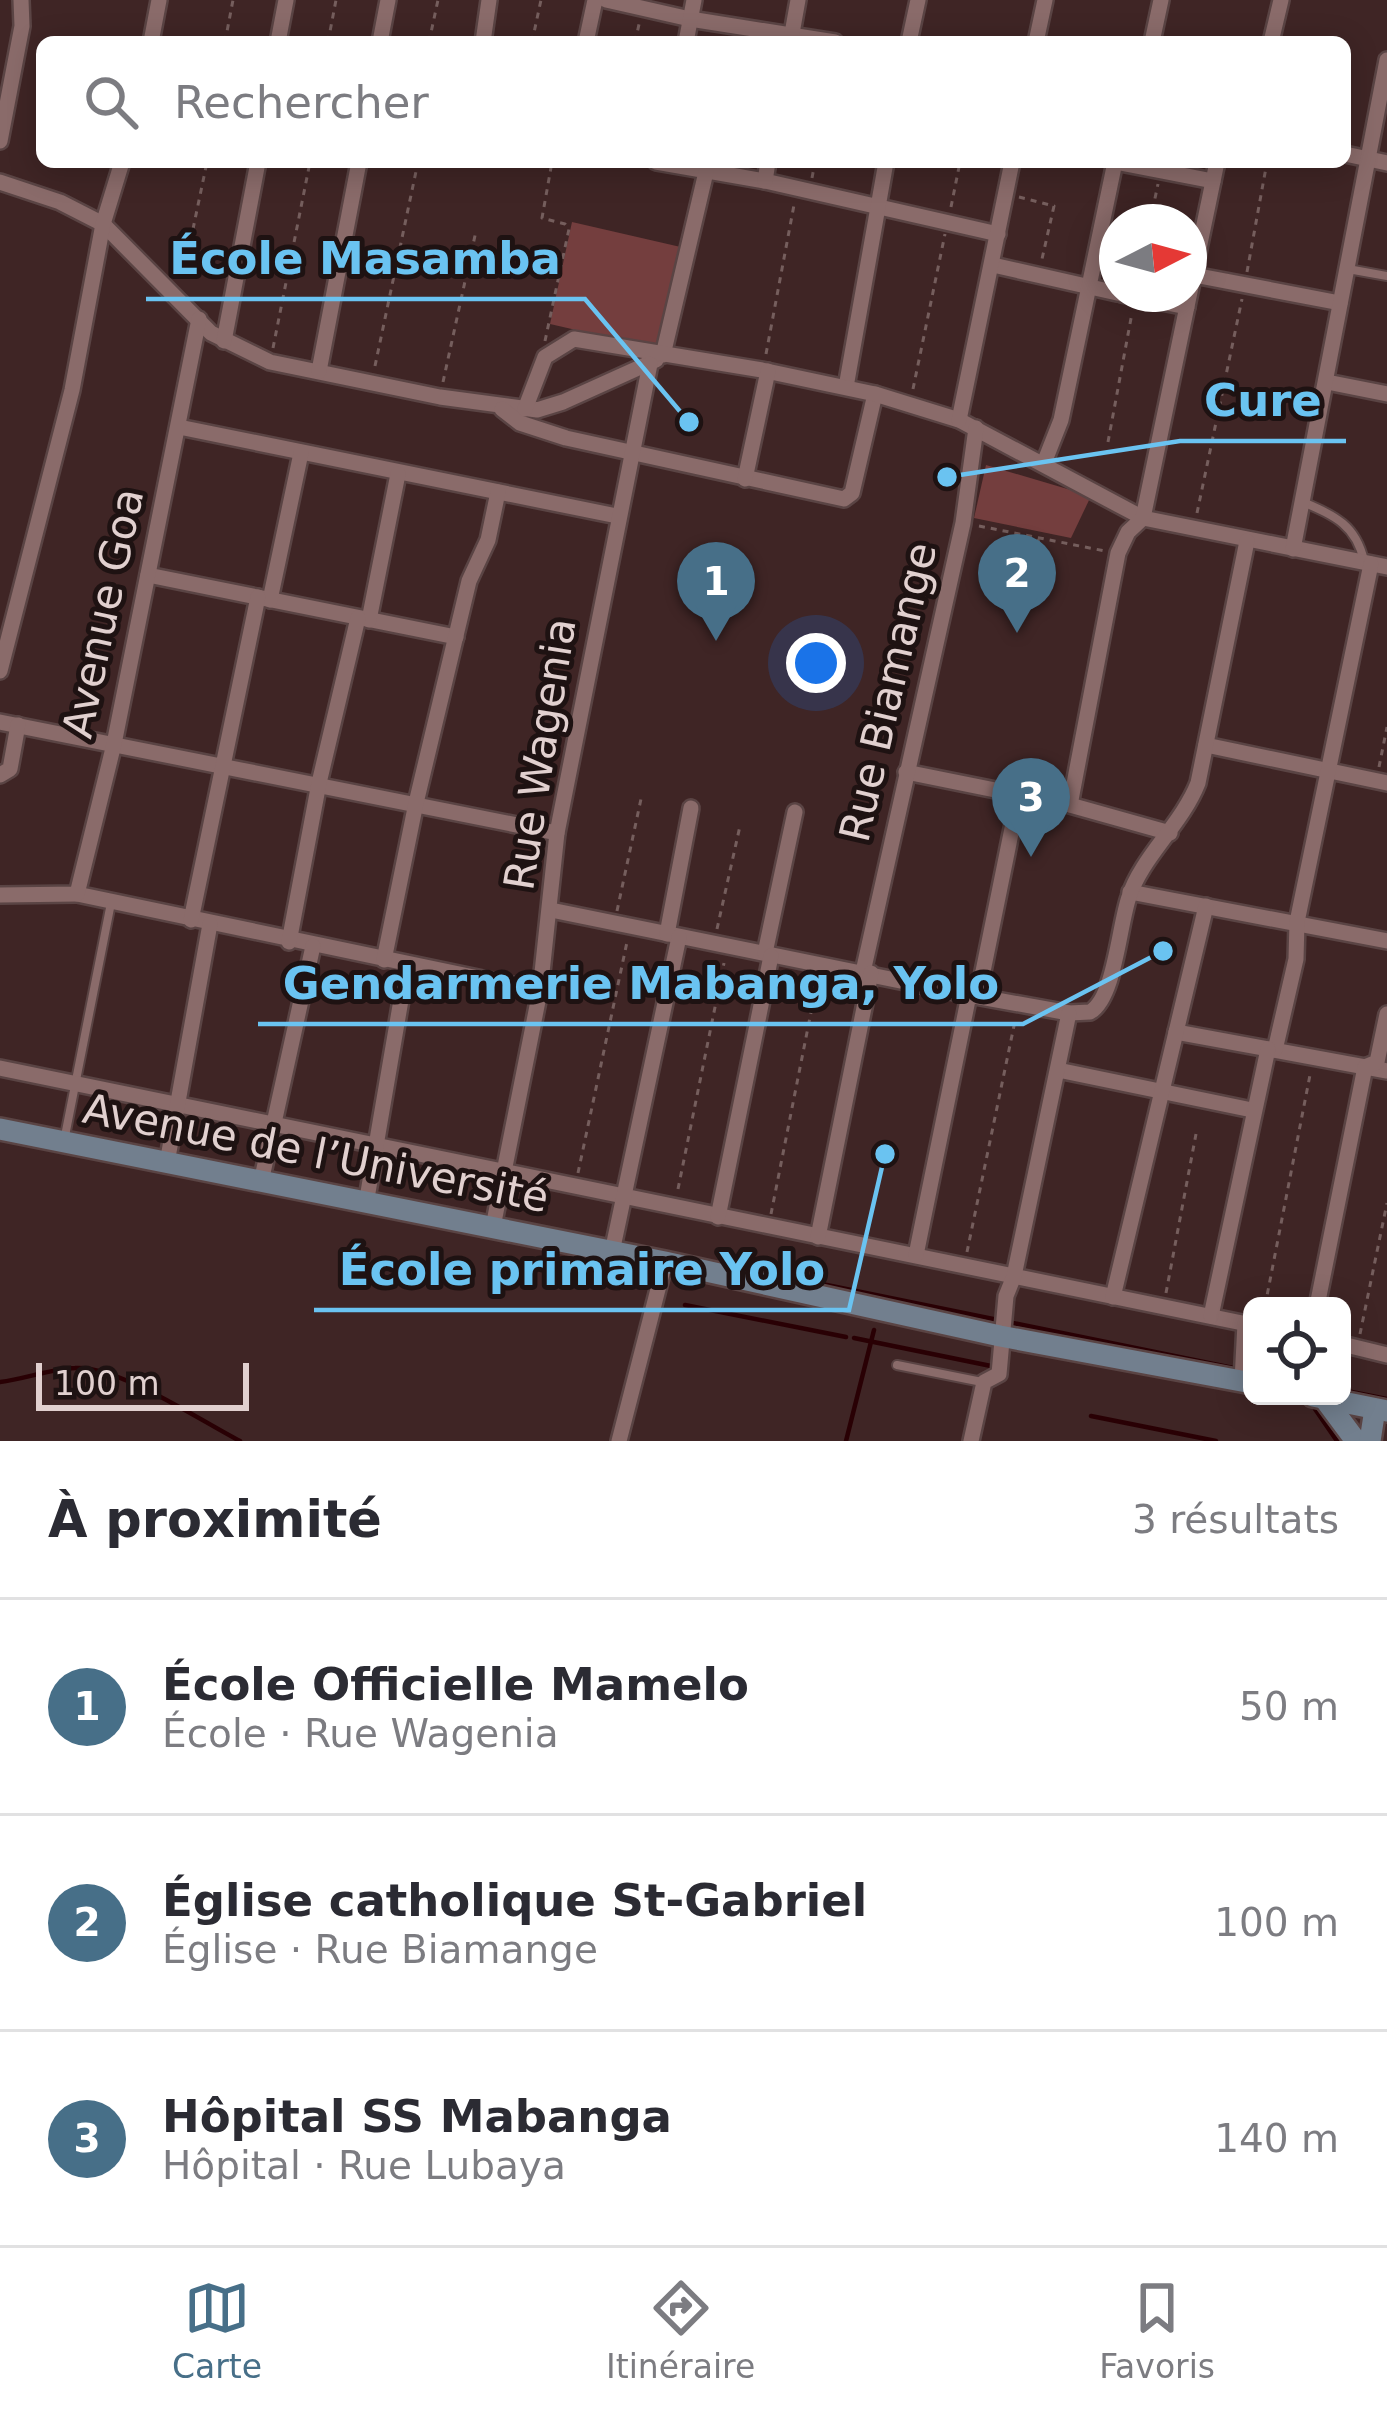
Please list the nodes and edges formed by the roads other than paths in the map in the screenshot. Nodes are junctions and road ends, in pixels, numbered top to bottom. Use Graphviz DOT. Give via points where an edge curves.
graph roads {
  1 [pos="21,0"];
  2 [pos="159,0"];
  3 [pos="286,0"];
  4 [pos="388,0"];
  5 [pos="489,0"];
  6 [pos="595,0"];
  7 [pos="606,0"];
  8 [pos="694,0"];
  9 [pos="798,0"];
  10 [pos="918,0"];
  11 [pos="1045,0"];
  12 [pos="1161,0"];
  13 [pos="1281,0"];
  14 [pos="690,19"];
  15 [pos="152,36"];
  16 [pos="279,36"];
  17 [pos="381,36"];
  18 [pos="484,36"];
  19 [pos="587,36"];
  20 [pos="687,36"];
  21 [pos="780,36"];
  22 [pos="791,36"];
  23 [pos="911,36"];
  24 [pos="1037,36"];
  25 [pos="1153,36"];
  26 [pos="1272,36"];
  27 [pos="1387,60"];
  28 [pos="0,141"];
  29 [pos="1351,155"];
  30 [pos="1365,158"];
  31 [pos="1387,163"];
  32 [pos="120,168"];
  33 [pos="257,168"];
  34 [pos="358,168"];
  35 [pos="688,168"];
  36 [pos="768,168"];
  37 [pos="885,168"];
  38 [pos="1011,168"];
  39 [pos="1114,168"];
  40 [pos="1150,168"];
  41 [pos="1216,168"];
  42 [pos="706,172"];
  43 [pos="1213,181"];
  44 [pos="0,182"];
  45 [pos="765,182"];
  46 [pos="877,209"];
  47 [pos="1207,211"];
  48 [pos="103,224"];
  49 [pos="998,234"];
  50 [pos="993,265"];
  51 [pos="1346,268"];
  52 [pos="1387,276"];
  53 [pos="1207,277"];
  54 [pos="1089,286"];
  55 [pos="1099,289"];
  56 [pos="1340,303"];
  57 [pos="1186,312"];
  58 [pos="199,319"];
  59 [pos="224,341"];
  60 [pos="657,360"];
  61 [pos="319,371"];
  62 [pos="765,371"];
  63 [pos="1327,382"];
  64 [pos="845,387"];
  65 [pos="874,394"];
  66 [pos="1387,394"];
  67 [pos="500,407"];
  68 [pos="525,409"];
  69 [pos="958,420"];
  70 [pos="179,427"];
  71 [pos="976,428"];
  72 [pos="301,453"];
  73 [pos="632,453"];
  74 [pos="1043,464"];
  75 [pos="398,474"];
  76 [pos="745,479"];
  77 [pos="498,492"];
  78 [pos="1303,502"];
  79 [pos="617,516"];
  80 [pos="1143,518"];
  81 [pos="1247,541"];
  82 [pos="1293,549"];
  83 [pos="1374,565"];
  84 [pos="148,575"];
  85 [pos="264,599"];
  86 [pos="364,619"];
  87 [pos="5,631"];
  88 [pos="456,637"];
  89 [pos="0,671"];
  90 [pos="0,722"];
  91 [pos="18,725"];
  92 [pos="114,744"];
  93 [pos="1206,745"];
  94 [pos="223,766"];
  95 [pos="1328,768"];
  96 [pos="906,772"];
  97 [pos="0,775"];
  98 [pos="319,782"];
  99 [pos="1382,782"];
  100 [pos="1019,794"];
  101 [pos="416,803"];
  102 [pos="1070,806"];
  103 [pos="691,808"];
  104 [pos="795,812"];
  105 [pos="1170,832"];
  106 [pos="557,833"];
  107 [pos="1130,892"];
  108 [pos="77,894"];
  109 [pos="2,895"];
  110 [pos="112,901"];
  111 [pos="1205,905"];
  112 [pos="551,910"];
  113 [pos="0,915"];
  114 [pos="190,920"];
  115 [pos="1298,922"];
  116 [pos="210,924"];
  117 [pos="673,935"];
  118 [pos="1387,941"];
  119 [pos="289,942"];
  120 [pos="313,946"];
  121 [pos="768,955"];
  122 [pos="384,960"];
  123 [pos="407,965"];
  124 [pos="867,972"];
  125 [pos="539,991"];
  126 [pos="974,996"];
  127 [pos="1069,1013"];
  128 [pos="1387,1014"];
  129 [pos="1176,1032"];
  130 [pos="1271,1050"];
  131 [pos="1365,1067"];
  132 [pos="0,1068"];
  133 [pos="1058,1070"];
  134 [pos="1387,1071"];
  135 [pos="73,1084"];
  136 [pos="1161,1092"];
  137 [pos="176,1106"];
  138 [pos="1252,1110"];
  139 [pos="272,1124"];
  140 [pos="0,1129"];
  141 [pos="64,1143"];
  142 [pos="376,1145"];
  143 [pos="167,1162"];
  144 [pos="502,1174"];
  145 [pos="261,1182"];
  146 [pos="626,1198"];
  147 [pos="366,1204"];
  148 [pos="718,1217"];
  149 [pos="493,1227"];
  150 [pos="818,1238"];
  151 [pos="612,1252"];
  152 [pos="916,1255"];
  153 [pos="665,1262"];
  154 [pos="1014,1276"];
  155 [pos="1113,1297"];
  156 [pos="1319,1297"];
  157 [pos="1210,1316"];
  158 [pos="1243,1323"];
  159 [pos="1000,1336"];
  160 [pos="1351,1346"];
  161 [pos="1387,1354"];
  162 [pos="897,1365"];
  163 [pos="1243,1381"];
  164 [pos="984,1382"];
  165 [pos="1351,1404"];
  166 [pos="1326,1405"];
  167 [pos="1381,1410"];
  168 [pos="624,1440"];
  169 [pos="971,1441"];
  170 [pos="1356,1441"];
  171 [pos="1370,1441"];
  1 -- 28 [label="street"];
  2 -- 15 [label="street"];
  3 -- 16 [label="street"];
  4 -- 17 [label="street"];
  5 -- 18 [label="street"];
  6 -- 19 [label="street"];
  7 -- 14 [label="street"];
  8 -- 14 [label="street"];
  9 -- 22 [label="street"];
  10 -- 23 [label="street"];
  11 -- 24 [label="street"];
  12 -- 25 [label="street"];
  13 -- 26 [label="street"];
  14 -- 20 [label="street"];
  14 -- 21 [label="street"];
  27 -- 30 [label="street"];
  29 -- 30 [label="street"];
  30 -- 31 [label="street"];
  30 -- 51 [label="street"];
  32 -- 48 [label="street"];
  33 -- 59 [label="street"];
  34 -- 61 [label="street"];
  35 -- 42 [label="street"];
  36 -- 45 [label="street"];
  37 -- 46 [label="street"];
  38 -- 49 [label="street"];
  39 -- 54 [label="street"];
  40 -- 43 [label="street"];
  41 -- 43 [label="street"];
  42 -- 45 [label="street"];
  42 -- 60 [label="street, Rue Wagenia"];
  43 -- 47 [label="street"];
  44 -- 48 [label="street"];
  45 -- 46 [label="street"];
  46 -- 49 [label="street"];
  46 -- 64 [label="street"];
  48 -- 58 [label="street"];
  48 -- 87 [label="street" via="73,391"];
  49 -- 50 [label="street"];
  50 -- 54 [label="street"];
  50 -- 69 [label="street"];
  51 -- 52 [label="lane"];
  51 -- 56 [label="street"];
  53 -- 56 [label="street"];
  54 -- 55 [label="street"];
  54 -- 74 [label="street" via="1061,420"];
  56 -- 63 [label="street"];
  57 -- 80 [label="street"];
  58 -- 59 [label="street"];
  58 -- 70 [label="street, Avenue Goa"];
  59 -- 61 [label="street" via="270,362"];
  60 -- 62 [label="street"];
  60 -- 68 [label="street" via="563,402"];
  60 -- 68 [label="street" via="574,339 545,357"];
  60 -- 73 [label="street, Rue Wagenia"];
  61 -- 67 [label="street"];
  62 -- 64 [label="street"];
  62 -- 76 [label="street"];
  63 -- 66 [label="street"];
  63 -- 78 [label="street"];
  64 -- 65 [label="street"];
  65 -- 69 [label="street"];
  65 -- 76 [label="street" via="849,497"];
  67 -- 68 [label="street"];
  67 -- 73 [label="street" via="537,430"];
  69 -- 71 [label="street"];
  70 -- 72 [label="street"];
  70 -- 84 [label="street, Avenue Goa"];
  71 -- 74 [label="street"];
  71 -- 96 [label="street, Rue Biamange" via="963,524"];
  72 -- 75 [label="street"];
  72 -- 85 [label="street"];
  73 -- 76 [label="street"];
  73 -- 79 [label="street, Rue Wagenia"];
  74 -- 80 [label="street"];
  75 -- 77 [label="street"];
  75 -- 86 [label="street"];
  77 -- 79 [label="street"];
  77 -- 88 [label="street"];
  78 -- 82 [label="street"];
  78 -- 83 [label="lane" via="1343,521"];
  79 -- 106 [label="street, Rue Wagenia"];
  80 -- 81 [label="street"];
  80 -- 102 [label="street" via="1118,554"];
  81 -- 82 [label="street"];
  81 -- 93 [label="street"];
  82 -- 83 [label="street"];
  83 -- 95 [label="street"];
  84 -- 85 [label="street"];
  84 -- 92 [label="street, Avenue Goa"];
  85 -- 86 [label="street"];
  85 -- 94 [label="street"];
  86 -- 88 [label="street"];
  86 -- 98 [label="street"];
  87 -- 89 [label="street"];
  88 -- 101 [label="street"];
  90 -- 91 [label="street"];
  91 -- 92 [label="street"];
  91 -- 97 [label="street" via="10,769"];
  92 -- 94 [label="street"];
  92 -- 108 [label="street, Avenue Goa"];
  93 -- 95 [label="street"];
  93 -- 105 [label="street" via="1193,797"];
  94 -- 98 [label="street"];
  94 -- 114 [label="street"];
  95 -- 99 [label="street"];
  95 -- 115 [label="street"];
  96 -- 100 [label="street"];
  96 -- 124 [label="street, Rue Biamange"];
  98 -- 101 [label="street"];
  98 -- 119 [label="street"];
  100 -- 102 [label="street"];
  100 -- 126 [label="street"];
  101 -- 106 [label="street"];
  101 -- 122 [label="street"];
  102 -- 105 [label="street"];
  103 -- 117 [label="street"];
  104 -- 121 [label="street"];
  105 -- 107 [label="street"];
  106 -- 112 [label="street, Rue Wagenia"];
  107 -- 111 [label="street"];
  107 -- 127 [label="street" via="1105,997 1090,1012"];
  108 -- 109 [label="street"];
  108 -- 110 [label="street"];
  109 -- 113 [label="street"];
  110 -- 114 [label="street"];
  110 -- 135 [label="lane"];
  111 -- 115 [label="street"];
  111 -- 129 [label="street"];
  112 -- 117 [label="street"];
  112 -- 125 [label="street, Rue Wagenia"];
  114 -- 116 [label="street"];
  115 -- 118 [label="street"];
  115 -- 130 [label="street"];
  116 -- 119 [label="street"];
  116 -- 137 [label="street"];
  117 -- 121 [label="street"];
  117 -- 146 [label="street"];
  119 -- 120 [label="street"];
  120 -- 122 [label="street"];
  120 -- 139 [label="street"];
  121 -- 124 [label="street"];
  121 -- 148 [label="street"];
  122 -- 123 [label="street"];
  123 -- 125 [label="street"];
  123 -- 142 [label="street"];
  124 -- 126 [label="street"];
  124 -- 150 [label="street, Rue Biamange"];
  125 -- 144 [label="street, Rue Wagenia"];
  126 -- 127 [label="street"];
  126 -- 152 [label="street"];
  127 -- 133 [label="street"];
  128 -- 131 [label="street" via="1376,1062"];
  129 -- 130 [label="street"];
  129 -- 136 [label="street"];
  130 -- 131 [label="street"];
  130 -- 138 [label="street"];
  131 -- 134 [label="street"];
  131 -- 156 [label="street"];
  132 -- 135 [label="street"];
  133 -- 136 [label="street"];
  133 -- 154 [label="street"];
  135 -- 137 [label="street"];
  135 -- 141 [label="lane"];
  136 -- 138 [label="street"];
  136 -- 155 [label="street"];
  137 -- 139 [label="street"];
  137 -- 143 [label="street"];
  138 -- 157 [label="street"];
  139 -- 142 [label="street"];
  139 -- 145 [label="street"];
  140 -- 141 [label="main road, Avenue de l’Université"];
  141 -- 143 [label="main road, Avenue de l’Université"];
  142 -- 144 [label="street"];
  142 -- 147 [label="street"];
  143 -- 145 [label="main road, Avenue de l’Université"];
  144 -- 146 [label="street"];
  144 -- 149 [label="street, Rue Wagenia"];
  145 -- 147 [label="main road, Avenue de l’Université"];
  146 -- 148 [label="street"];
  146 -- 151 [label="street"];
  147 -- 149 [label="main road, Avenue de l’Université"];
  148 -- 150 [label="street"];
  149 -- 151 [label="main road, Avenue de l’Université"];
  150 -- 152 [label="street"];
  151 -- 153 [label="main road, Avenue de l’Université"];
  152 -- 154 [label="street"];
  153 -- 159 [label="main road, Avenue de l’Université"];
  153 -- 168 [label="street"];
  154 -- 155 [label="street"];
  154 -- 159 [label="street"];
  155 -- 157 [label="street"];
  157 -- 158 [label="street"];
  159 -- 163 [label="main road, Avenue de l’Université"];
  159 -- 164 [label="street" via="999,1374"];
  160 -- 161 [label="street"];
  162 -- 164 [label="lane"];
  164 -- 169 [label="street"];
  165 -- 167 [label="main road"];
  166 -- 170 [label="main road"];
  167 -- 171 [label="main road"];
}
